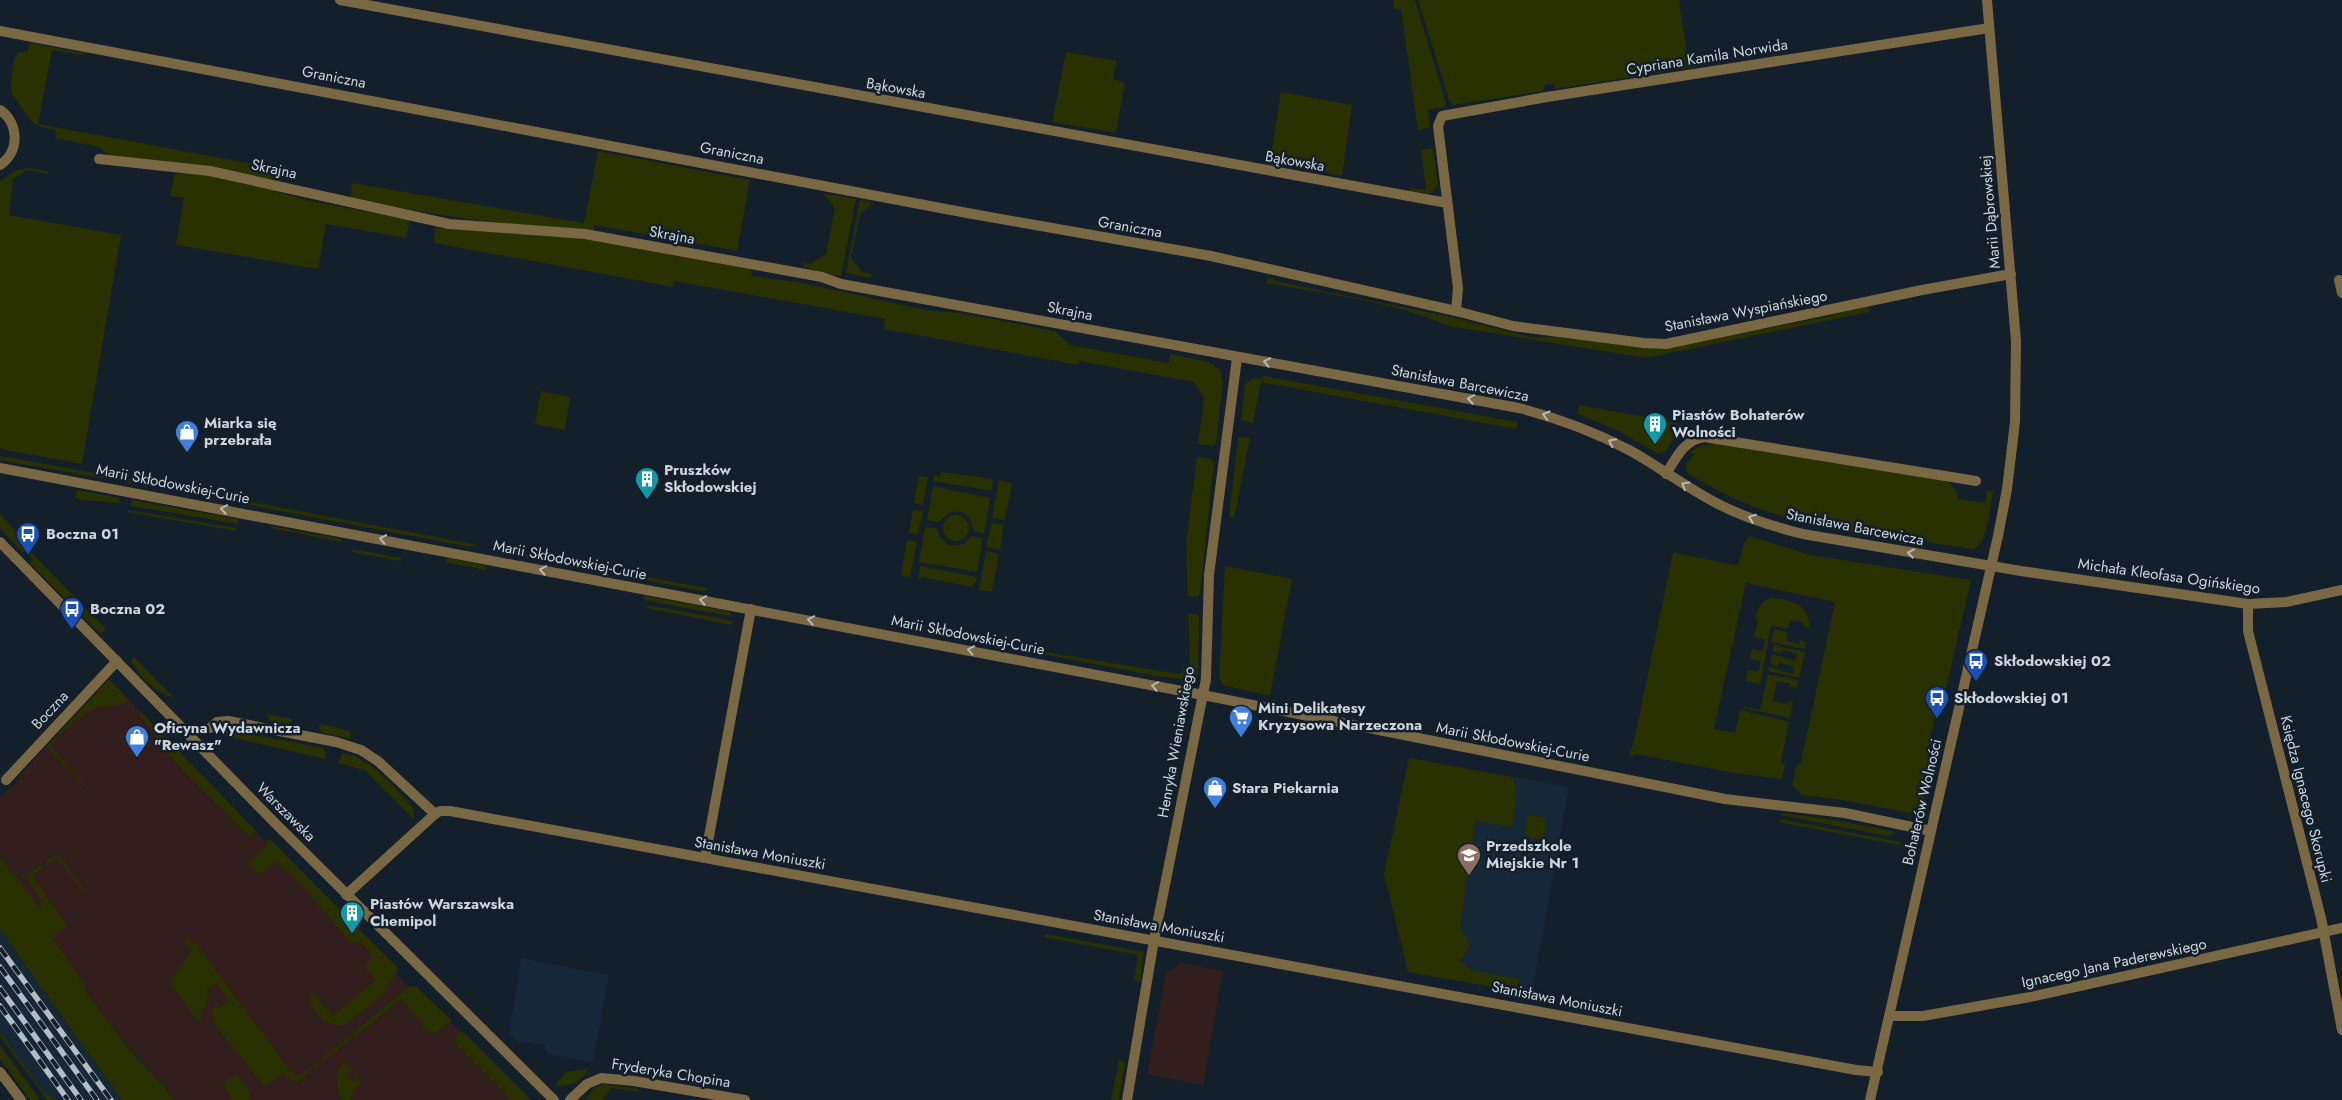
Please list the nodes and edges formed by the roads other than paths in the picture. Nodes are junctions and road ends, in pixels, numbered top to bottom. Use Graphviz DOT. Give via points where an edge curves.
graph roads {
  1 [pos="340,0"];
  2 [pos="1987,0"];
  3 [pos="1989,28"];
  4 [pos="0,31"];
  5 [pos="0,110"];
  6 [pos="99,159"];
  7 [pos="0,165"];
  8 [pos="1447,203"];
  9 [pos="2011,274"];
  10 [pos="2339,280"];
  11 [pos="2342,293"];
  12 [pos="1456,311"];
  13 [pos="1237,358"];
  14 [pos="2014,422"];
  15 [pos="0,468"];
  16 [pos="1666,474"];
  17 [pos="1976,481"];
  18 [pos="0,542"];
  19 [pos="1991,566"];
  20 [pos="2342,590"];
  21 [pos="2248,604"];
  22 [pos="750,609"];
  23 [pos="117,661"];
  24 [pos="1203,695"];
  25 [pos="210,728"];
  26 [pos="6,780"];
  27 [pos="435,814"];
  28 [pos="1931,831"];
  29 [pos="705,858"];
  30 [pos="346,895"];
  31 [pos="2342,928"];
  32 [pos="2324,932"];
  33 [pos="1154,940"];
  34 [pos="1890,1016"];
  35 [pos="2342,1030"];
  36 [pos="0,1072"];
  37 [pos="1878,1072"];
  38 [pos="21,1100"];
  39 [pos="554,1100"];
  40 [pos="570,1100"];
  41 [pos="745,1100"];
  42 [pos="1127,1100"];
  43 [pos="1870,1100"];
  1 -- 8 [label="street, Bąkowska"];
  2 -- 3 [label="street, Marii Dąbrowskiej"];
  3 -- 8 [label="street, Cypriana Kamila Norwida" via="1442,116 1438,126"];
  3 -- 9 [label="street, Marii Dąbrowskiej"];
  4 -- 12 [label="street, Graniczna" via="1211,256"];
  5 -- 7 [label="street" via="12,124 15,139 11,153"];
  6 -- 13 [label="street, Skrajna" via="210,171 449,224 605,238"];
  8 -- 12 [label="street" via="1458,288"];
  9 -- 12 [label="street, Stanisława Wyspiańskiego" via="1666,344 1513,326"];
  9 -- 14 [label="street, Marii Dąbrowskiej" via="2016,341"];
  10 -- 11 [label="street"];
  16 -- 13 [label="street, Stanisława Barcewicza, one-way" via="1607,439 1519,408"];
  13 -- 24 [label="street, Henryka Wieniawskiego" via="1209,575"];
  14 -- 19 [label="street, Bohaterów Wolności" via="2007,489"];
  22 -- 15 [label="street, Marii Skłodowskiej-Curie, one-way"];
  16 -- 17 [label="street" via="1689,442 1709,437"];
  19 -- 16 [label="street, Stanisława Barcewicza, one-way" via="1776,527 1722,506"];
  18 -- 23 [label="street, Warszawska"];
  19 -- 21 [label="street, Michała Kleofasa Ogińskiego"];
  19 -- 28 [label="street, Bohaterów Wolności"];
  20 -- 21 [label="street, Michała Kleofasa Ogińskiego" via="2286,602"];
  21 -- 32 [label="street, Księdza Ignacego Skorupki" via="2248,630"];
  24 -- 22 [label="street, Marii Skłodowskiej-Curie, one-way"];
  22 -- 29 [label="street"];
  23 -- 26 [label="street, Boczna"];
  23 -- 30 [label="street, Warszawska"];
  24 -- 28 [label="street, Marii Skłodowskiej-Curie" via="1725,798 1845,813"];
  24 -- 33 [label="street, Henryka Wieniawskiego"];
  25 -- 27 [label="street" via="221,721 228,721 356,748 379,762"];
  27 -- 29 [label="street, Stanisława Moniuszki" via="450,811"];
  27 -- 30 [label="street"];
  28 -- 34 [label="street, Bohaterów Wolności"];
  29 -- 33 [label="street, Stanisława Moniuszki"];
  30 -- 39 [label="street, Warszawska"];
  31 -- 32 [label="street, Ignacego Jana Paderewskiego"];
  32 -- 34 [label="street, Ignacego Jana Paderewskiego" via="2030,996 1923,1016"];
  32 -- 35 [label="street, Księdza Ignacego Skorupki"];
  33 -- 37 [label="street, Stanisława Moniuszki"];
  33 -- 42 [label="street, Henryka Wieniawskiego"];
  34 -- 37 [label="street, Bohaterów Wolności"];
  36 -- 38 [label="street"];
  37 -- 43 [label="street, Bohaterów Wolności"];
  40 -- 41 [label="street, Fryderyka Chopina" via="587,1084 601,1078"];
}
